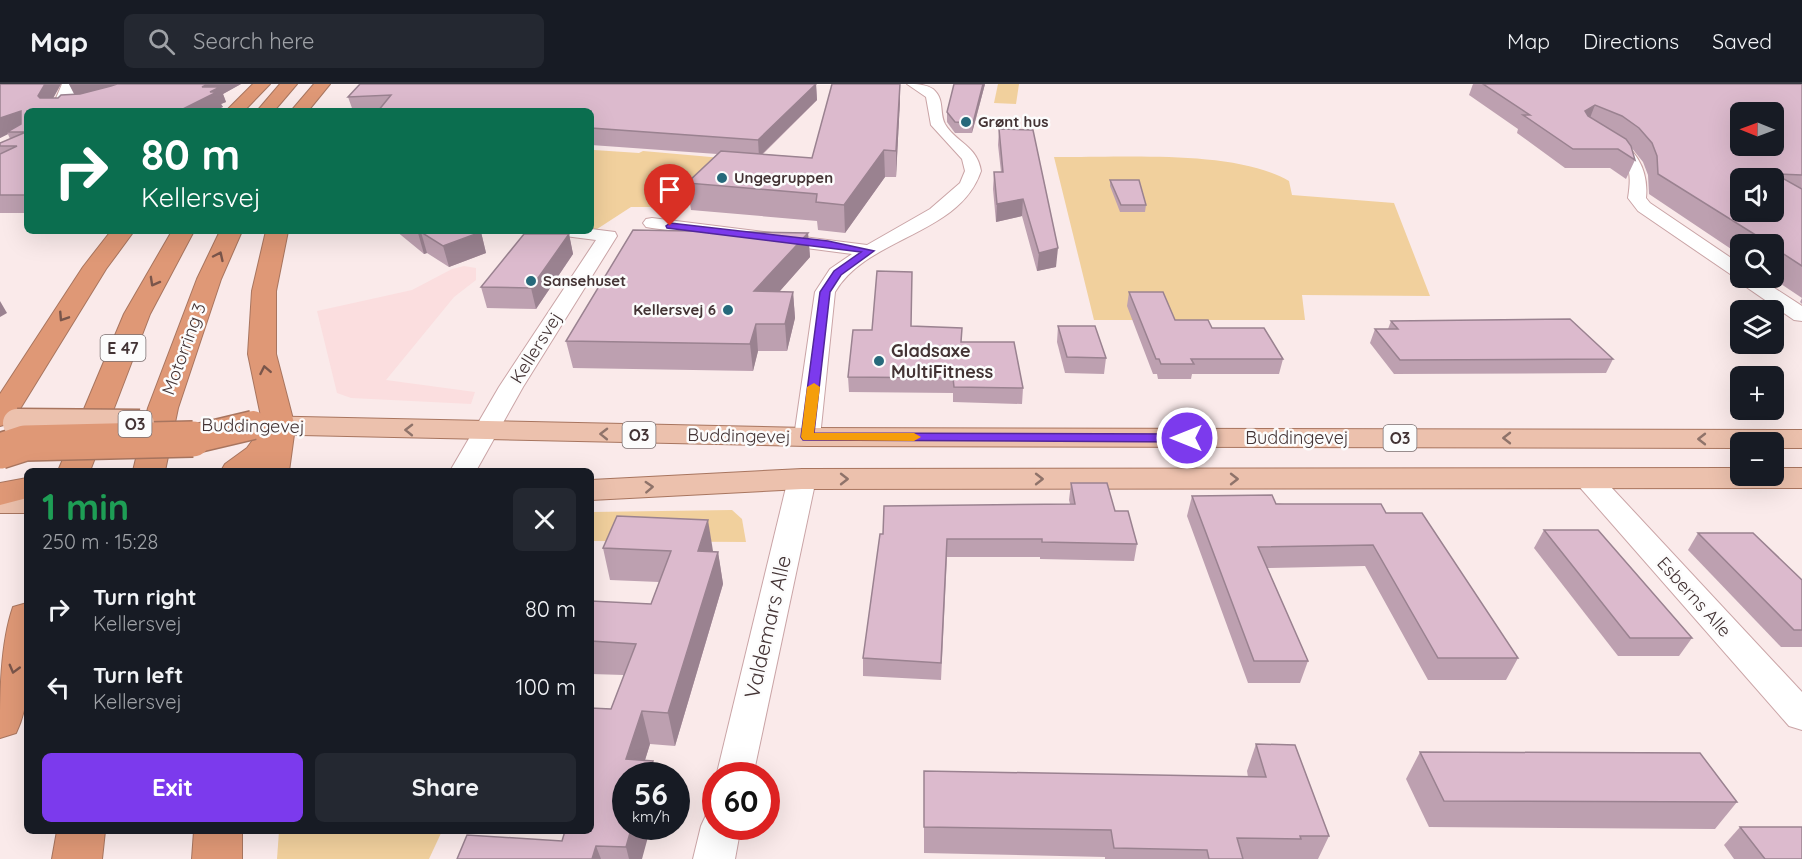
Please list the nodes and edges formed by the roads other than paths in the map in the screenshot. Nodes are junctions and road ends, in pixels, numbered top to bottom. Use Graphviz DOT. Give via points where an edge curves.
graph roads {
  1 [pos="70,84"];
  2 [pos="262,84"];
  3 [pos="289,84"];
  4 [pos="913,84"];
  5 [pos="331,90"];
  6 [pos="64,107"];
  7 [pos="237,108"];
  8 [pos="268,108"];
  9 [pos="304,108"];
  10 [pos="1594,133"];
  11 [pos="652,223"];
  12 [pos="121,234"];
  13 [pos="181,234"];
  14 [pos="230,234"];
  15 [pos="276,234"];
  16 [pos="590,234"];
  17 [pos="869,251"];
  18 [pos="1730,266"];
  19 [pos="1761,288"];
  20 [pos="1802,315"];
  21 [pos="6,421"];
  22 [pos="266,426"];
  23 [pos="486,431"];
  24 [pos="807,437"];
  25 [pos="1802,439"];
  26 [pos="0,451"];
  27 [pos="75,468"];
  28 [pos="150,468"];
  29 [pos="252,468"];
  30 [pos="465,468"];
  31 [pos="1587,478"];
  32 [pos="1802,478"];
  33 [pos="802,479"];
  34 [pos="24,489"];
  35 [pos="594,490"];
  36 [pos="0,494"];
  37 [pos="0,502"];
  38 [pos="24,502"];
  39 [pos="24,628"];
  40 [pos="1802,716"];
  41 [pos="0,720"];
  42 [pos="737,762"];
  43 [pos="81,834"];
  44 [pos="218,834"];
  45 [pos="718,840"];
  46 [pos="77,859"];
  47 [pos="217,859"];
  48 [pos="714,859"];
  1 -- 6 [label="street"];
  2 -- 7 [label="highway"];
  3 -- 8 [label="highway"];
  4 -- 17 [label="street" via="935,99 938,125 970,157 972,177 958,196 928,218"];
  5 -- 9 [label="highway"];
  10 -- 18 [label="street" via="1635,162 1640,180 1637,198 1644,207"];
  11 -- 17 [label="street"];
  12 -- 21 [label="highway, one-way" via="94,267"];
  13 -- 27 [label="highway, E 47, one-way" via="137,314"];
  28 -- 14 [label="highway, Motorring 3, one-way" via="163,408 209,279"];
  22 -- 15 [label="highway, one-way" via="264,291"];
  16 -- 23 [label="street, Kellersvej" via="608,236"];
  17 -- 24 [label="street" via="837,273 825,292"];
  19 -- 20 [label="street"];
  21 -- 22 [label="main road, Buddingevej / O3, bridge"];
  23 -- 22 [label="main road, Buddingevej / O3, one-way"];
  22 -- 26 [label="highway, bridge" via="190,440 25,442"];
  22 -- 29 [label="highway"];
  24 -- 23 [label="main road, Buddingevej / O3, one-way"];
  23 -- 30 [label="street, Kellersvej"];
  25 -- 24 [label="main road, Buddingevej / O3, one-way"];
  31 -- 32 [label="main road, O3"];
  33 -- 31 [label="main road, O3, one-way"];
  31 -- 40 [label="street, Esberns Alle"];
  35 -- 33 [label="main road, O3, one-way"];
  33 -- 42 [label="street, Valdemars Alle"];
  34 -- 36 [label="highway"];
  37 -- 38 [label="main road"];
  39 -- 41 [label="highway, one-way"];
  43 -- 46 [label="highway"];
  44 -- 47 [label="highway"];
  45 -- 48 [label="street"];
}
